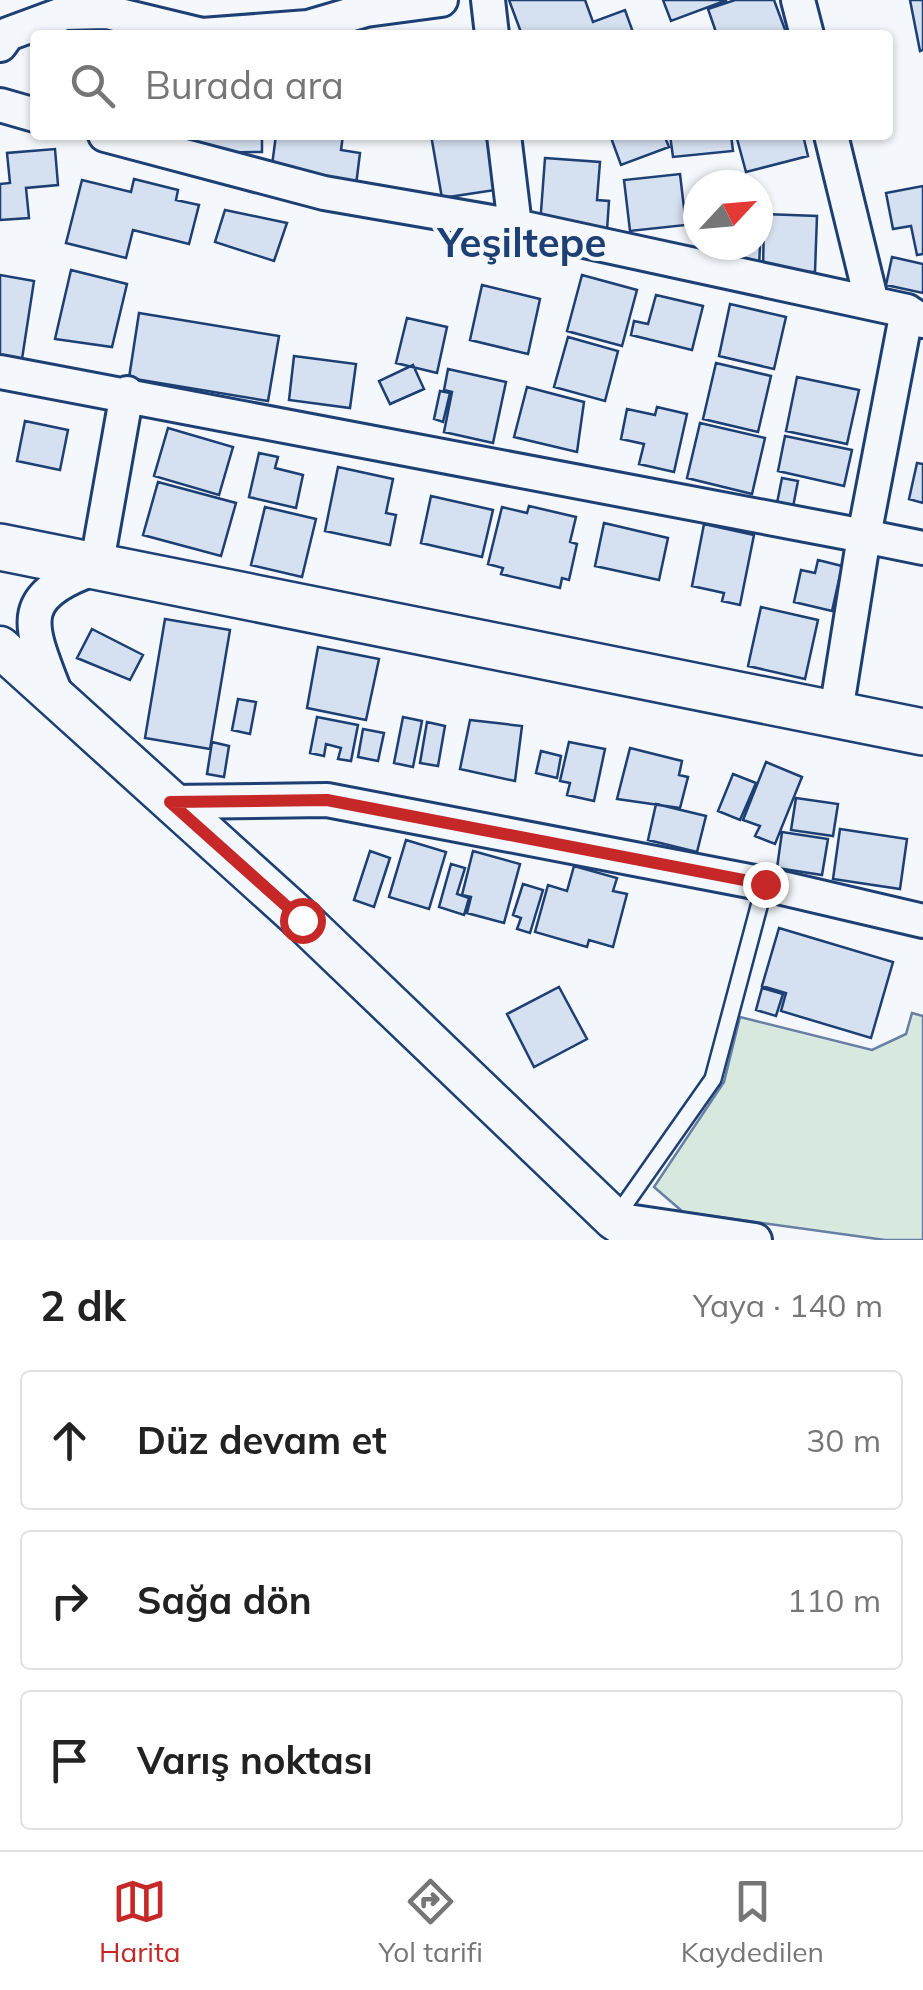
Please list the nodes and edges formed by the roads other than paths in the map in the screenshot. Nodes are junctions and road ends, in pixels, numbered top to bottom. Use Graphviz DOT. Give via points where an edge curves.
graph roads {
  1 [pos="441,0"];
  2 [pos="488,0"];
  3 [pos="798,0"];
  4 [pos="364,5"];
  5 [pos="185,30"];
  6 [pos="273,30"];
  7 [pos="491,30"];
  8 [pos="806,30"];
  9 [pos="0,45"];
  10 [pos="0,105"];
  11 [pos="30,114"];
  12 [pos="124,140"];
  13 [pos="505,140"];
  14 [pos="832,140"];
  15 [pos="515,226"];
  16 [pos="872,303"];
  17 [pos="915,316"];
  18 [pos="0,372"];
  19 [pos="923,379"];
  20 [pos="127,394"];
  21 [pos="892,394"];
  22 [pos="864,536"];
  23 [pos="0,548"];
  24 [pos="923,548"];
  25 [pos="96,568"];
  26 [pos="0,647"];
  27 [pos="60,704"];
  28 [pos="836,712"];
  29 [pos="923,732"];
  30 [pos="170,802"];
  31 [pos="765,884"];
  32 [pos="923,921"];
  33 [pos="630,1230"];
  34 [pos="756,1240"];
  1 -- 4 [label="street"];
  2 -- 7 [label="street"];
  3 -- 8 [label="street"];
  4 -- 6 [label="street" via="308,28"];
  5 -- 9 [label="street" via="107,12 65,12 8,34"];
  10 -- 11 [label="street"];
  12 -- 15 [label="street" via="324,193"];
  13 -- 15 [label="street"];
  14 -- 16 [label="street"];
  15 -- 16 [label="street"];
  16 -- 17 [label="street"];
  17 -- 21 [label="street"];
  18 -- 20 [label="street"];
  19 -- 21 [label="street"];
  20 -- 22 [label="street"];
  20 -- 25 [label="street"];
  21 -- 22 [label="street"];
  22 -- 24 [label="street"];
  22 -- 28 [label="street"];
  23 -- 25 [label="main road"];
  25 -- 27 [label="street" via="56,582 36,614 35,640"];
  25 -- 28 [label="main road"];
  26 -- 27 [label="street"];
  27 -- 30 [label="street"];
  28 -- 29 [label="main road"];
  30 -- 31 [label="street" via="327,800"];
  30 -- 33 [label="street"];
  31 -- 32 [label="street"];
  31 -- 33 [label="lane" via="713,1079"];
  33 -- 34 [label="street"];
}
